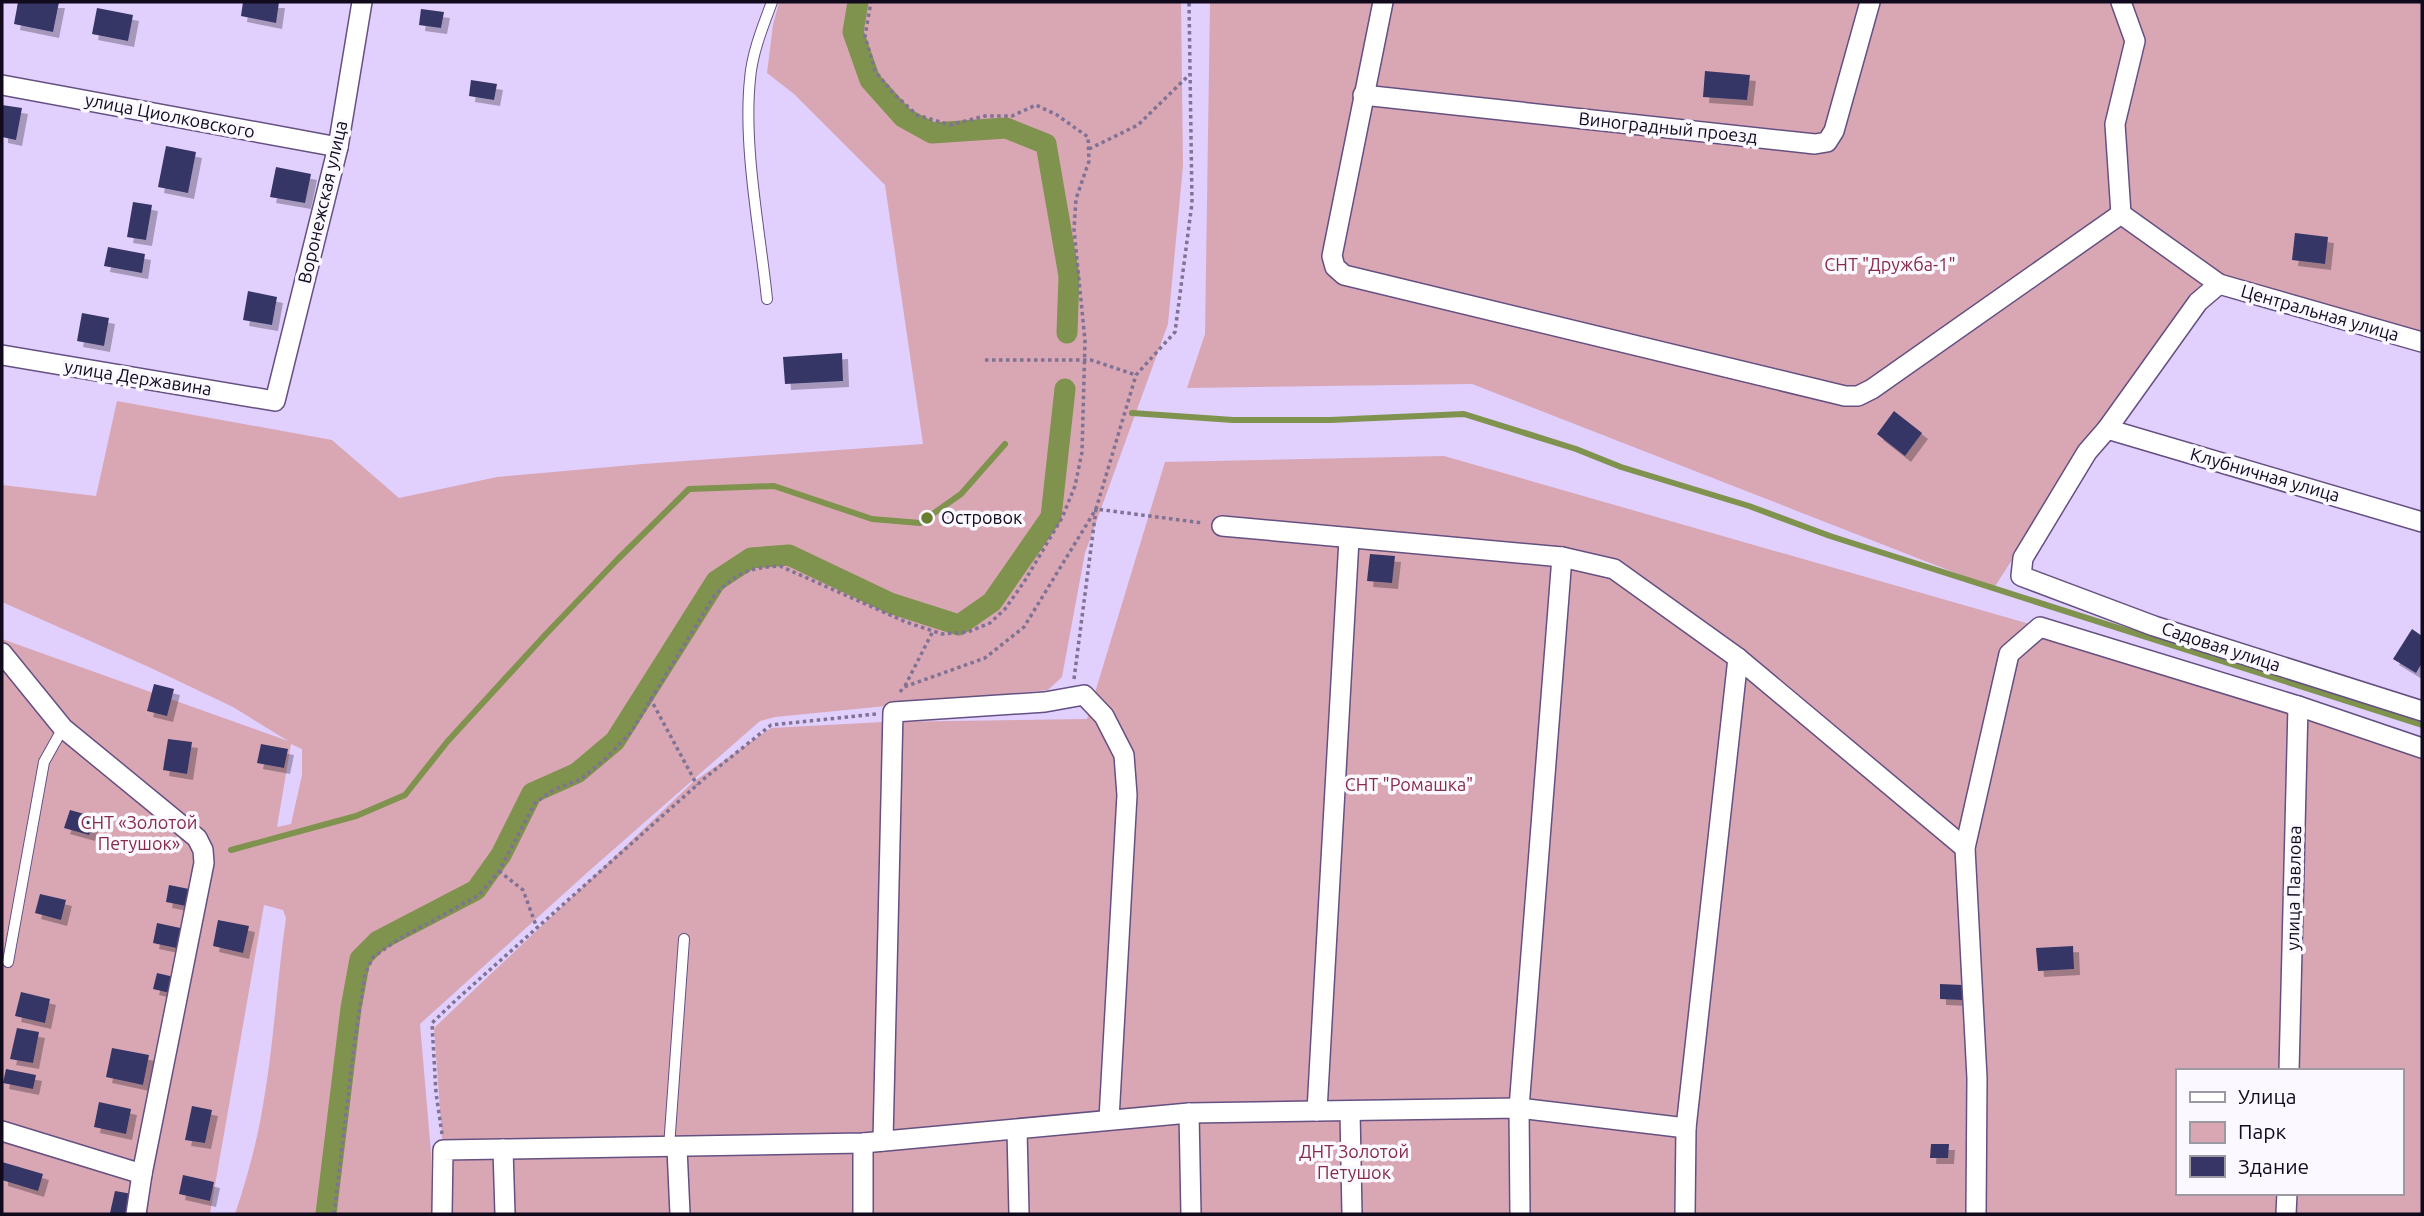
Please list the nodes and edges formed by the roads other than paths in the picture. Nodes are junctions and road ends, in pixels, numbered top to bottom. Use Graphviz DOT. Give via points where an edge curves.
graph roads {
  1 [pos="362,2"];
  2 [pos="772,2"];
  3 [pos="1383,2"];
  4 [pos="1870,2"];
  5 [pos="2121,2"];
  6 [pos="2,85"];
  7 [pos="1363,95"];
  8 [pos="338,147"];
  9 [pos="2121,214"];
  10 [pos="2218,284"];
  11 [pos="767,299"];
  12 [pos="2422,342"];
  13 [pos="2,355"];
  14 [pos="275,401"];
  15 [pos="2107,429"];
  16 [pos="2422,522"];
  17 [pos="1222,526"];
  18 [pos="1349,539"];
  19 [pos="1562,557"];
  20 [pos="2,653"];
  21 [pos="1738,659"];
  22 [pos="2298,706"];
  23 [pos="2422,711"];
  24 [pos="64,729"];
  25 [pos="2422,748"];
  26 [pos="1965,848"];
  27 [pos="684,939"];
  28 [pos="8,962"];
  29 [pos="2289,1069"];
  30 [pos="1520,1108"];
  31 [pos="1317,1111"];
  32 [pos="1350,1111"];
  33 [pos="1189,1113"];
  34 [pos="1109,1119"];
  35 [pos="1686,1128"];
  36 [pos="1017,1130"];
  37 [pos="2,1131"];
  38 [pos="883,1141"];
  39 [pos="863,1143"];
  40 [pos="673,1148"];
  41 [pos="503,1149"];
  42 [pos="142,1174"];
  43 [pos="2287,1195"];
  44 [pos="136,1214"];
  45 [pos="442,1214"];
  46 [pos="505,1214"];
  47 [pos="680,1214"];
  48 [pos="863,1214"];
  49 [pos="1019,1214"];
  50 [pos="1191,1214"];
  51 [pos="1352,1214"];
  52 [pos="1520,1214"];
  53 [pos="1685,1214"];
  54 [pos="1976,1214"];
  55 [pos="2286,1214"];
  1 -- 8 [label="street, Воронежская улица"];
  2 -- 11 [label="lane" via="750,78 749,114"];
  3 -- 7 [label="street"];
  4 -- 7 [label="street, Виноградный проезд" via="1827,142"];
  5 -- 9 [label="street" via="2136,41 2115,124"];
  6 -- 8 [label="street, улица Циолковского"];
  7 -- 9 [label="street" via="1332,256 1344,275 1845,396 1858,396 1872,388"];
  8 -- 14 [label="street, Воронежская улица"];
  9 -- 10 [label="street, Центральная улица"];
  10 -- 12 [label="street, Центральная улица"];
  10 -- 15 [label="street" via="2198,302"];
  13 -- 14 [label="street, улица Державина"];
  15 -- 16 [label="street, Клубничная улица"];
  15 -- 23 [label="street, Садовая улица" via="2087,452 2023,558 2021,576 2154,626"];
  17 -- 18 [label="street"];
  18 -- 19 [label="street"];
  18 -- 31 [label="street"];
  19 -- 21 [label="street" via="1614,569"];
  19 -- 30 [label="street"];
  20 -- 24 [label="street"];
  21 -- 26 [label="street"];
  21 -- 35 [label="street"];
  22 -- 25 [label="street"];
  22 -- 26 [label="street" via="2040,628 2009,654"];
  22 -- 29 [label="street, улица Павлова"];
  24 -- 28 [label="lane" via="44,762"];
  24 -- 42 [label="street" via="197,838 203,850"];
  26 -- 54 [label="street" via="1977,1078"];
  27 -- 40 [label="lane"];
  30 -- 32 [label="street"];
  30 -- 35 [label="street"];
  30 -- 52 [label="street"];
  31 -- 32 [label="street"];
  31 -- 33 [label="street"];
  32 -- 51 [label="street"];
  33 -- 34 [label="street"];
  33 -- 50 [label="street"];
  34 -- 36 [label="street"];
  34 -- 38 [label="street" via="1127,795 1124,755 1104,716 1084,695 1045,702 893,712"];
  35 -- 53 [label="street"];
  36 -- 38 [label="street"];
  36 -- 49 [label="street"];
  37 -- 42 [label="street"];
  38 -- 39 [label="street"];
  39 -- 40 [label="street"];
  39 -- 48 [label="street"];
  40 -- 41 [label="street"];
  40 -- 47 [label="street"];
  41 -- 45 [label="street" via="443,1150"];
  41 -- 46 [label="street"];
  42 -- 44 [label="street"];
  43 -- 55 [label="street"];
}
